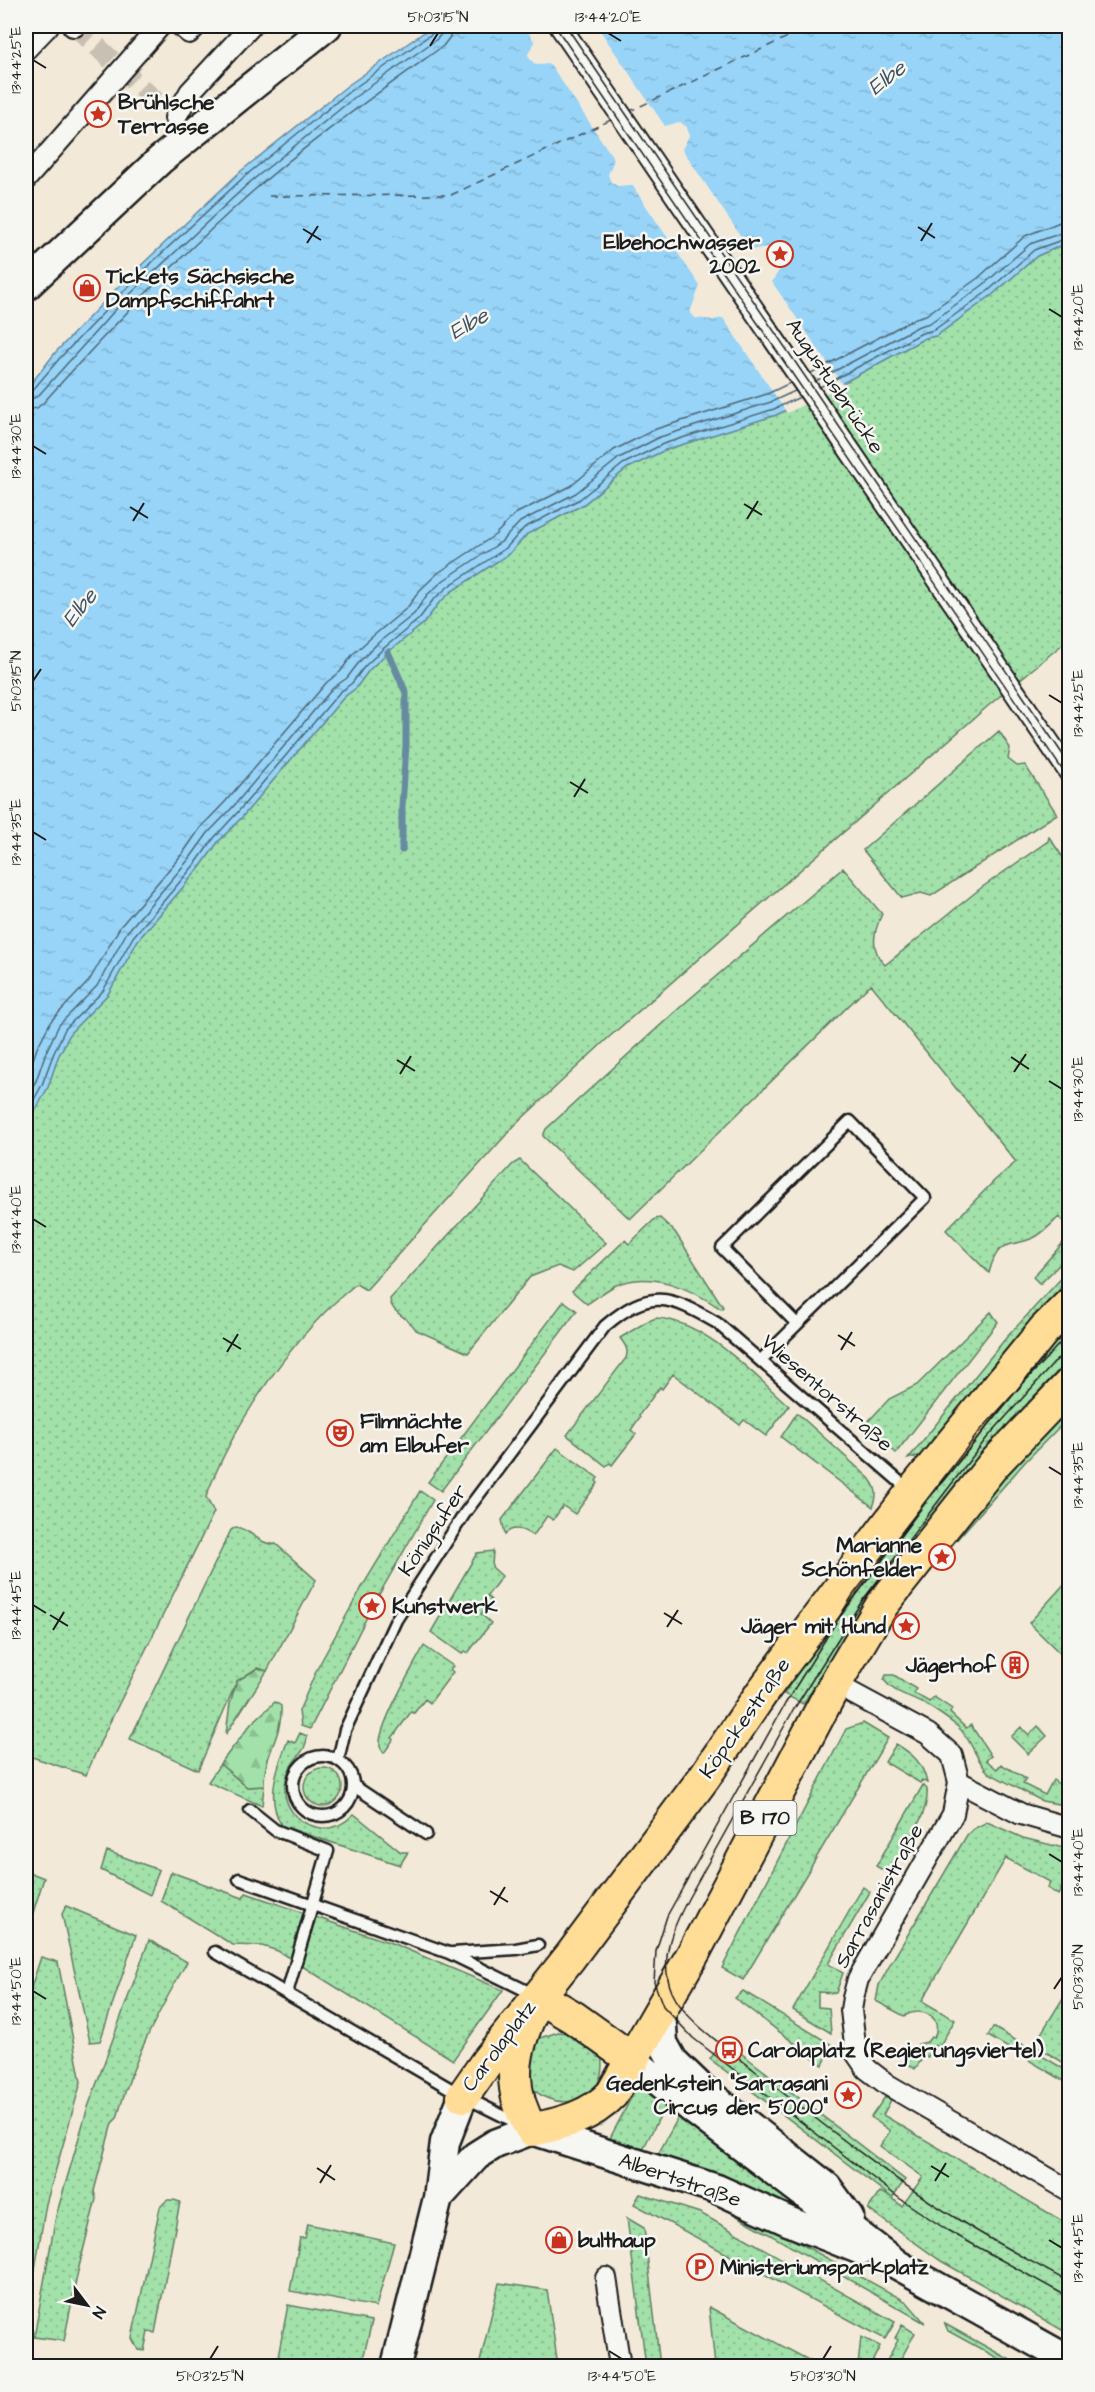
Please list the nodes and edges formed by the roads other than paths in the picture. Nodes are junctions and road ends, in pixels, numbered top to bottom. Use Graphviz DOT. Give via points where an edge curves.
graph roads {
  1 [pos="48,26"];
  2 [pos="160,26"];
  3 [pos="181,26"];
  4 [pos="196,26"];
  5 [pos="251,26"];
  6 [pos="327,26"];
  7 [pos="560,26"];
  8 [pos="26,49"];
  9 [pos="176,119"];
  10 [pos="26,179"];
  11 [pos="26,286"];
  12 [pos="1070,773"];
  13 [pos="1070,1304"];
  14 [pos="717,1323"];
  15 [pos="797,1324"];
  16 [pos="760,1360"];
  17 [pos="1070,1384"];
  18 [pos="912,1492"];
  19 [pos="835,1684"];
  20 [pos="338,1760"];
  21 [pos="959,1782"];
  22 [pos="354,1786"];
  23 [pos="250,1809"];
  24 [pos="1070,1828"];
  25 [pos="426,1834"];
  26 [pos="239,1879"];
  27 [pos="313,1905"];
  28 [pos="538,1945"];
  29 [pos="444,1951"];
  30 [pos="215,1952"];
  31 [pos="287,1993"];
  32 [pos="539,1997"];
  33 [pos="661,2011"];
  34 [pos="633,2060"];
  35 [pos="463,2096"];
  36 [pos="532,2130"];
  37 [pos="1070,2191"];
  38 [pos="438,2198"];
  39 [pos="872,2247"];
  40 [pos="898,2265"];
  41 [pos="606,2278"];
  42 [pos="1070,2361"];
  43 [pos="396,2367"];
  44 [pos="620,2367"];
  1 -- 8 [label="street"];
  2 -- 10 [label="street"];
  3 -- 4 [label="street" via="189,33"];
  5 -- 9 [label="street" via="190,92"];
  6 -- 9 [label="main road"];
  7 -- 12 [label="street, Augustusbrücke"];
  9 -- 11 [label="main road" via="85,229"];
  13 -- 18 [label="main road, Köpckestraße" via="1036,1339"];
  14 -- 16 [label="lane, Wiesentorstraße"];
  14 -- 20 [label="lane, Königsufer" via="687,1305 656,1298 622,1311 605,1326 465,1513 396,1620 345,1730"];
  15 -- 15 [label="lane" via="722,1248 850,1121 926,1198"];
  15 -- 16 [label="lane"];
  16 -- 18 [label="lane, Wiesentorstraße"];
  17 -- 19 [label="main road, B 170" via="999,1457 933,1538 882,1605"];
  18 -- 32 [label="main road, Köpckestraße"];
  19 -- 21 [label="street, Sarrasanistraße" via="928,1734 952,1755"];
  19 -- 33 [label="main road, B 170"];
  20 -- 22 [label="lane" via="352,1776"];
  20 -- 22 [label="lane" via="318,1757 300,1767 293,1787 300,1806 309,1813 329,1816 347,1806"];
  21 -- 24 [label="street" via="1021,1814"];
  21 -- 37 [label="street, Sarrasanistraße" via="953,1814 858,1978 851,2010 856,2053 867,2069 888,2085"];
  22 -- 25 [label="lane"];
  23 -- 27 [label="lane" via="275,1830 328,1851"];
  26 -- 27 [label="lane, Carolaplatz"];
  27 -- 29 [label="lane, Carolaplatz"];
  27 -- 31 [label="lane"];
  28 -- 29 [label="lane"];
  29 -- 32 [label="lane, Carolaplatz"];
  30 -- 31 [label="lane, Carolaplatz"];
  31 -- 35 [label="lane, Carolaplatz"];
  32 -- 34 [label="main road, Albertstraße"];
  32 -- 35 [label="main road, Carolaplatz"];
  32 -- 36 [label="main road" via="525,2024 514,2063 522,2115"];
  33 -- 34 [label="main road, B 170"];
  33 -- 39 [label="main road, Albertstraße" via="663,2043 673,2061 701,2088 827,2187"];
  34 -- 36 [label="main road, B 170" via="620,2084 600,2106 570,2121"];
  34 -- 39 [label="main road, Albertstraße"];
  35 -- 36 [label="lane, Albertstraße"];
  35 -- 38 [label="main road" via="445,2142"];
  36 -- 38 [label="main road" via="476,2156"];
  36 -- 40 [label="main road, Albertstraße" via="717,2189"];
  38 -- 43 [label="main road"];
  39 -- 40 [label="main road, Albertstraße"];
  40 -- 42 [label="main road, Albertstraße"];
  41 -- 44 [label="street"];
}
